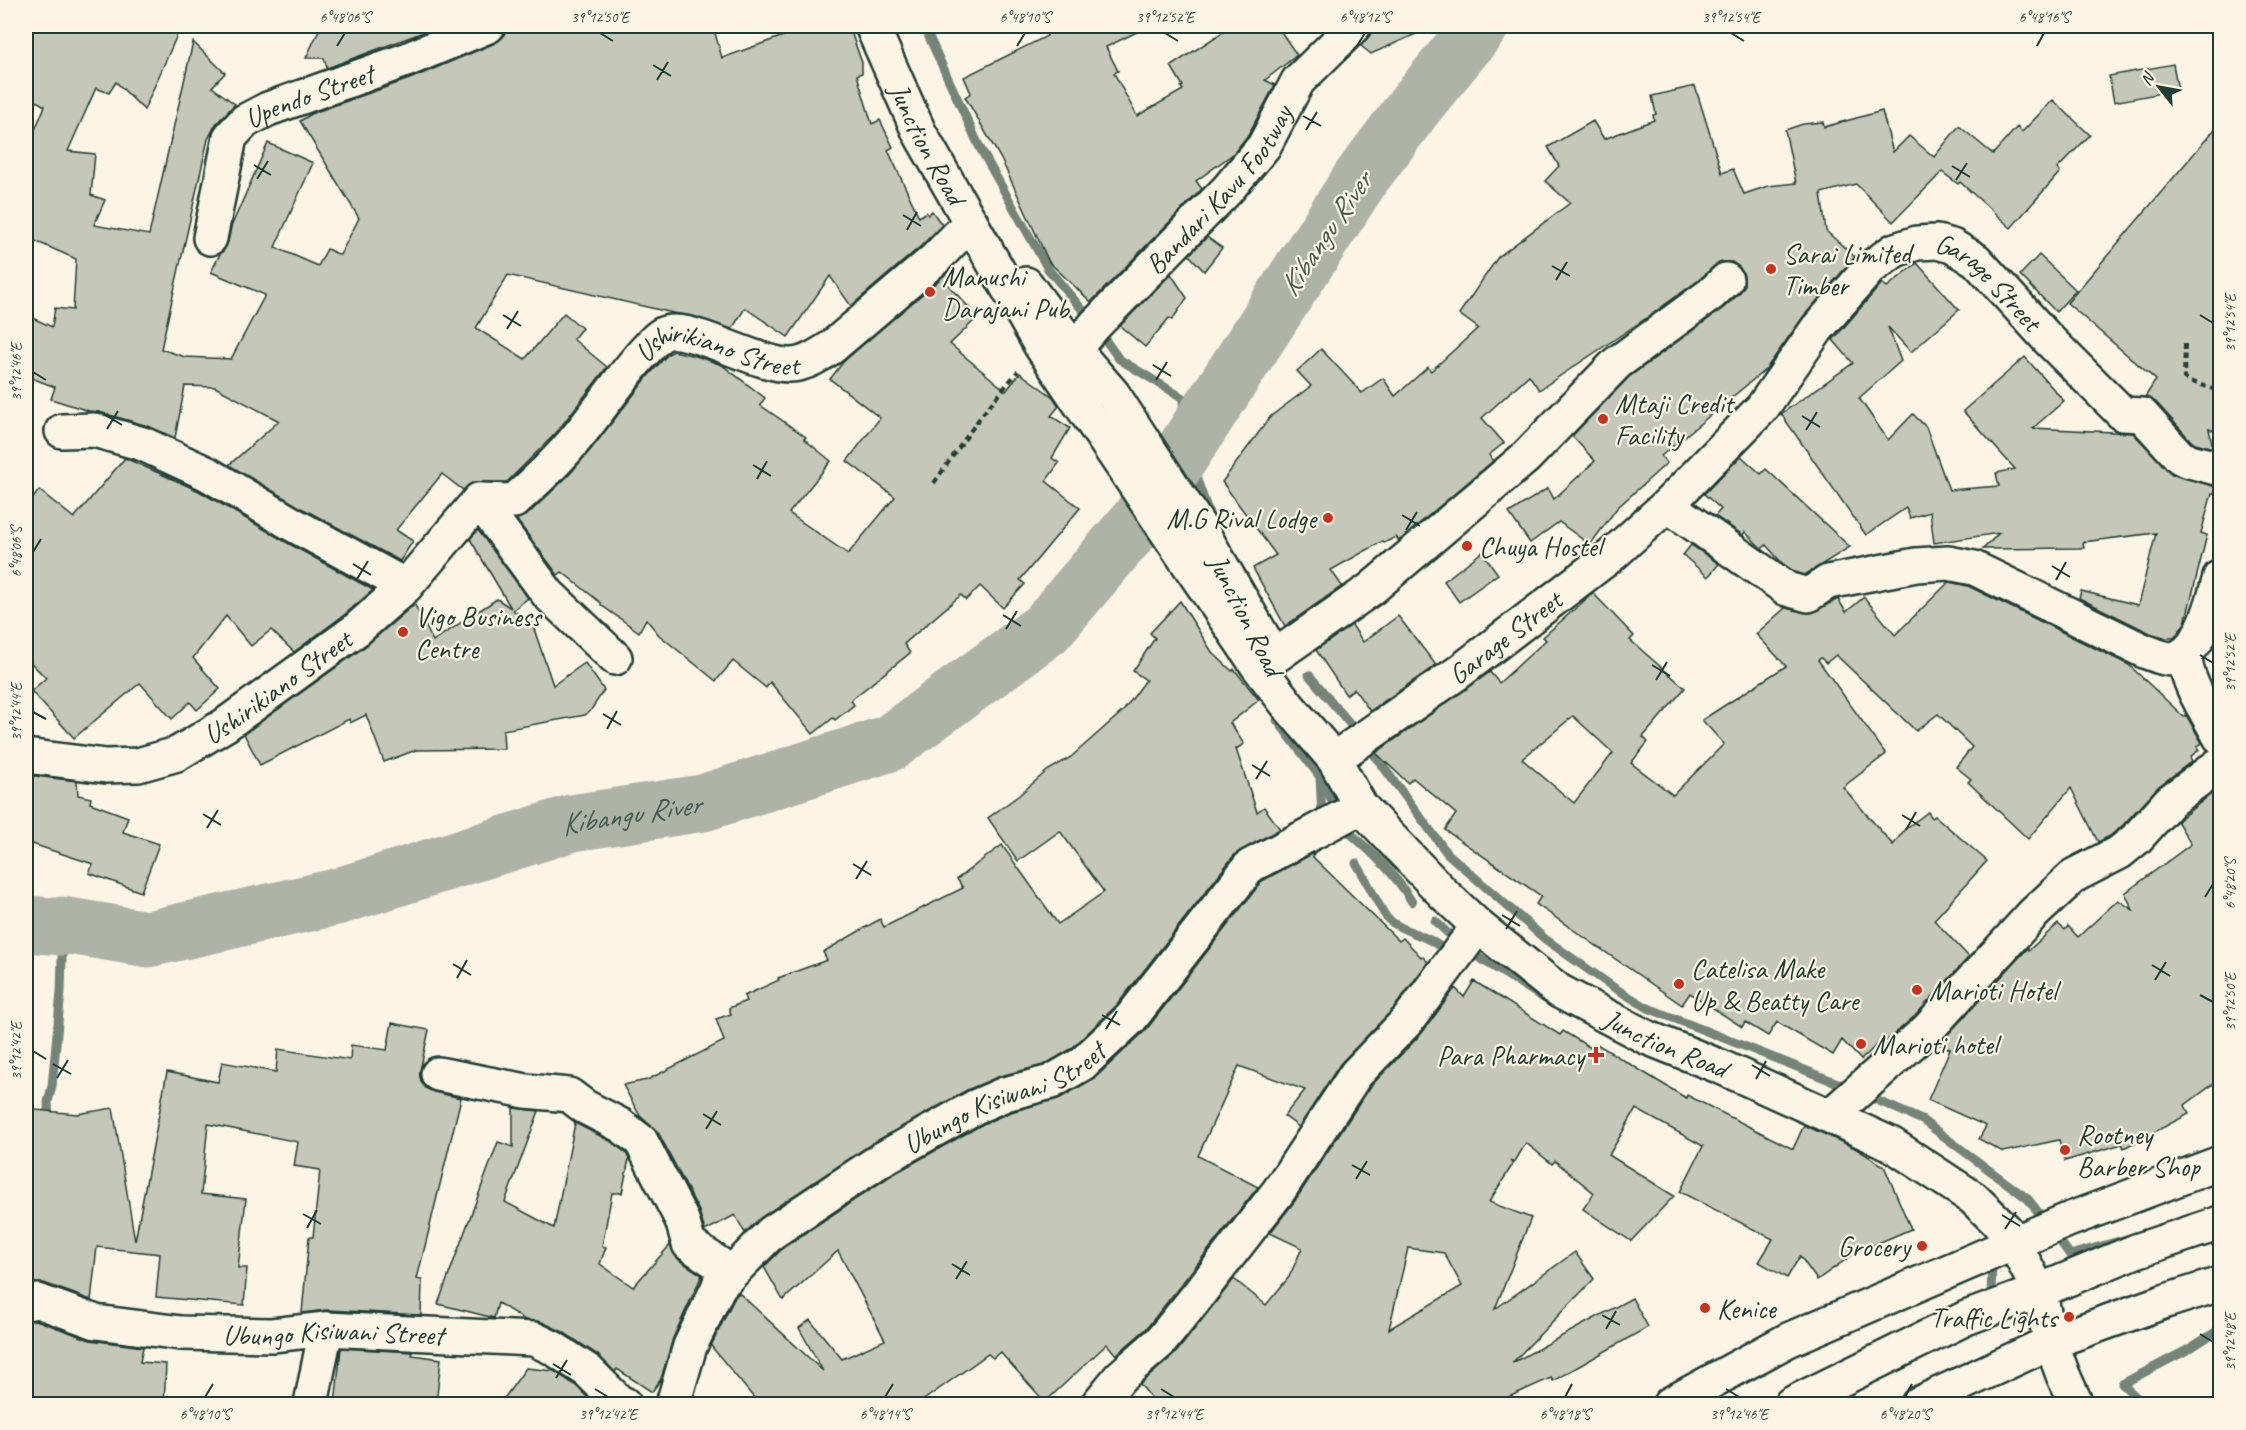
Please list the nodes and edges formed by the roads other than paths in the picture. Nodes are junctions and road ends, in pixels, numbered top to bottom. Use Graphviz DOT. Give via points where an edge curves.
graph roads {
  1 [pos="488,26"];
  2 [pos="872,26"];
  3 [pos="1354,26"];
  4 [pos="971,222"];
  5 [pos="210,238"];
  6 [pos="991,257"];
  7 [pos="1726,280"];
  8 [pos="1074,349"];
  9 [pos="62,430"];
  10 [pos="2220,469"];
  11 [pos="479,500"];
  12 [pos="1666,504"];
  13 [pos="1187,534"];
  14 [pos="2220,577"];
  15 [pos="406,586"];
  16 [pos="2184,654"];
  17 [pos="1274,657"];
  18 [pos="615,658"];
  19 [pos="1289,708"];
  20 [pos="2220,737"];
  21 [pos="26,756"];
  22 [pos="1334,759"];
  23 [pos="2220,764"];
  24 [pos="1361,807"];
  25 [pos="1478,926"];
  26 [pos="438,1074"];
  27 [pos="1830,1116"];
  28 [pos="2220,1163"];
  29 [pos="2220,1223"];
  30 [pos="2014,1243"];
  31 [pos="2220,1284"];
  32 [pos="719,1286"];
  33 [pos="2039,1291"];
  34 [pos="26,1303"];
  35 [pos="326,1329"];
  36 [pos="2051,1342"];
  37 [pos="311,1404"];
  38 [pos="624,1404"];
  39 [pos="673,1404"];
  40 [pos="1098,1404"];
  41 [pos="1670,1404"];
  42 [pos="1791,1404"];
  43 [pos="1918,1404"];
  44 [pos="2076,1404"];
  1 -- 5 [label="street, Upendo Street" via="245,121 230,137"];
  2 -- 4 [label="street, Junction Road" via="919,132"];
  3 -- 8 [label="street, Bandari Kavu Footway" via="1298,81 1264,146 1227,190"];
  4 -- 6 [label="street, Junction Road"];
  4 -- 11 [label="street, Ushirikiano Street" via="934,260 815,358 791,365 742,354 686,333 664,333 543,475 514,501"];
  6 -- 8 [label="street, Junction Road" via="1023,280"];
  6 -- 13 [label="street, Junction Road" via="1041,346 1088,415"];
  7 -- 17 [label="street" via="1617,363 1525,458 1371,589"];
  8 -- 13 [label="street, Junction Road" via="1113,394"];
  9 -- 15 [label="street" via="94,430 143,444 208,474"];
  10 -- 12 [label="street, Garage Street" via="2180,457 2142,416 2123,414 1977,260 1952,246 1917,243 1895,250 1870,268 1817,329 1762,408"];
  11 -- 15 [label="street, Ushirikiano Street"];
  11 -- 18 [label="street" via="548,594"];
  12 -- 16 [label="street" via="1769,578 1808,595 1828,582 1916,565 1948,563 1974,568 2144,651 2167,658"];
  12 -- 22 [label="street, Garage Street" via="1613,554 1459,672"];
  13 -- 17 [label="street, Junction Road"];
  13 -- 19 [label="street, Junction Road" via="1257,666"];
  14 -- 16 [label="street" via="2210,613"];
  15 -- 21 [label="street, Ushirikiano Street" via="356,630 177,754 138,765 106,766"];
  16 -- 20 [label="street" via="2193,687"];
  17 -- 19 [label="street, Junction Road"];
  19 -- 22 [label="street, Junction Road"];
  22 -- 24 [label="street, Junction Road"];
  23 -- 27 [label="street" via="2170,801 2120,852 2075,875 2032,915 1928,1029"];
  24 -- 25 [label="street, Junction Road"];
  24 -- 32 [label="street, Ubungo Kisiwani Street" via="1250,866 1131,1018 1082,1064 1052,1082 1005,1094 975,1107 882,1159 771,1233"];
  25 -- 27 [label="street, Junction Road" via="1568,996 1646,1037"];
  25 -- 40 [label="street" via="1408,1020 1356,1074 1278,1192 1194,1300 1160,1342 1120,1377"];
  26 -- 32 [label="street" via="569,1095 620,1125 641,1141 682,1220 689,1244 719,1264"];
  27 -- 30 [label="street, Junction Road" via="1891,1143 1927,1166 1973,1198"];
  28 -- 30 [label="street"];
  29 -- 33 [label="street" via="2136,1251"];
  30 -- 33 [label="street, Junction Road"];
  30 -- 41 [label="street" via="1788,1340"];
  31 -- 36 [label="street"];
  32 -- 39 [label="street, Ubungo Kisiwani Street" via="690,1346"];
  33 -- 36 [label="street, Junction Road"];
  33 -- 42 [label="street" via="1966,1318"];
  34 -- 35 [label="street, Ubungo Kisiwani Street" via="38,1301 96,1322 181,1333 272,1335"];
  35 -- 37 [label="street"];
  35 -- 38 [label="street, Ubungo Kisiwani Street" via="534,1340 588,1371"];
  36 -- 43 [label="street"];
  36 -- 44 [label="street, Junction Road"];
}
